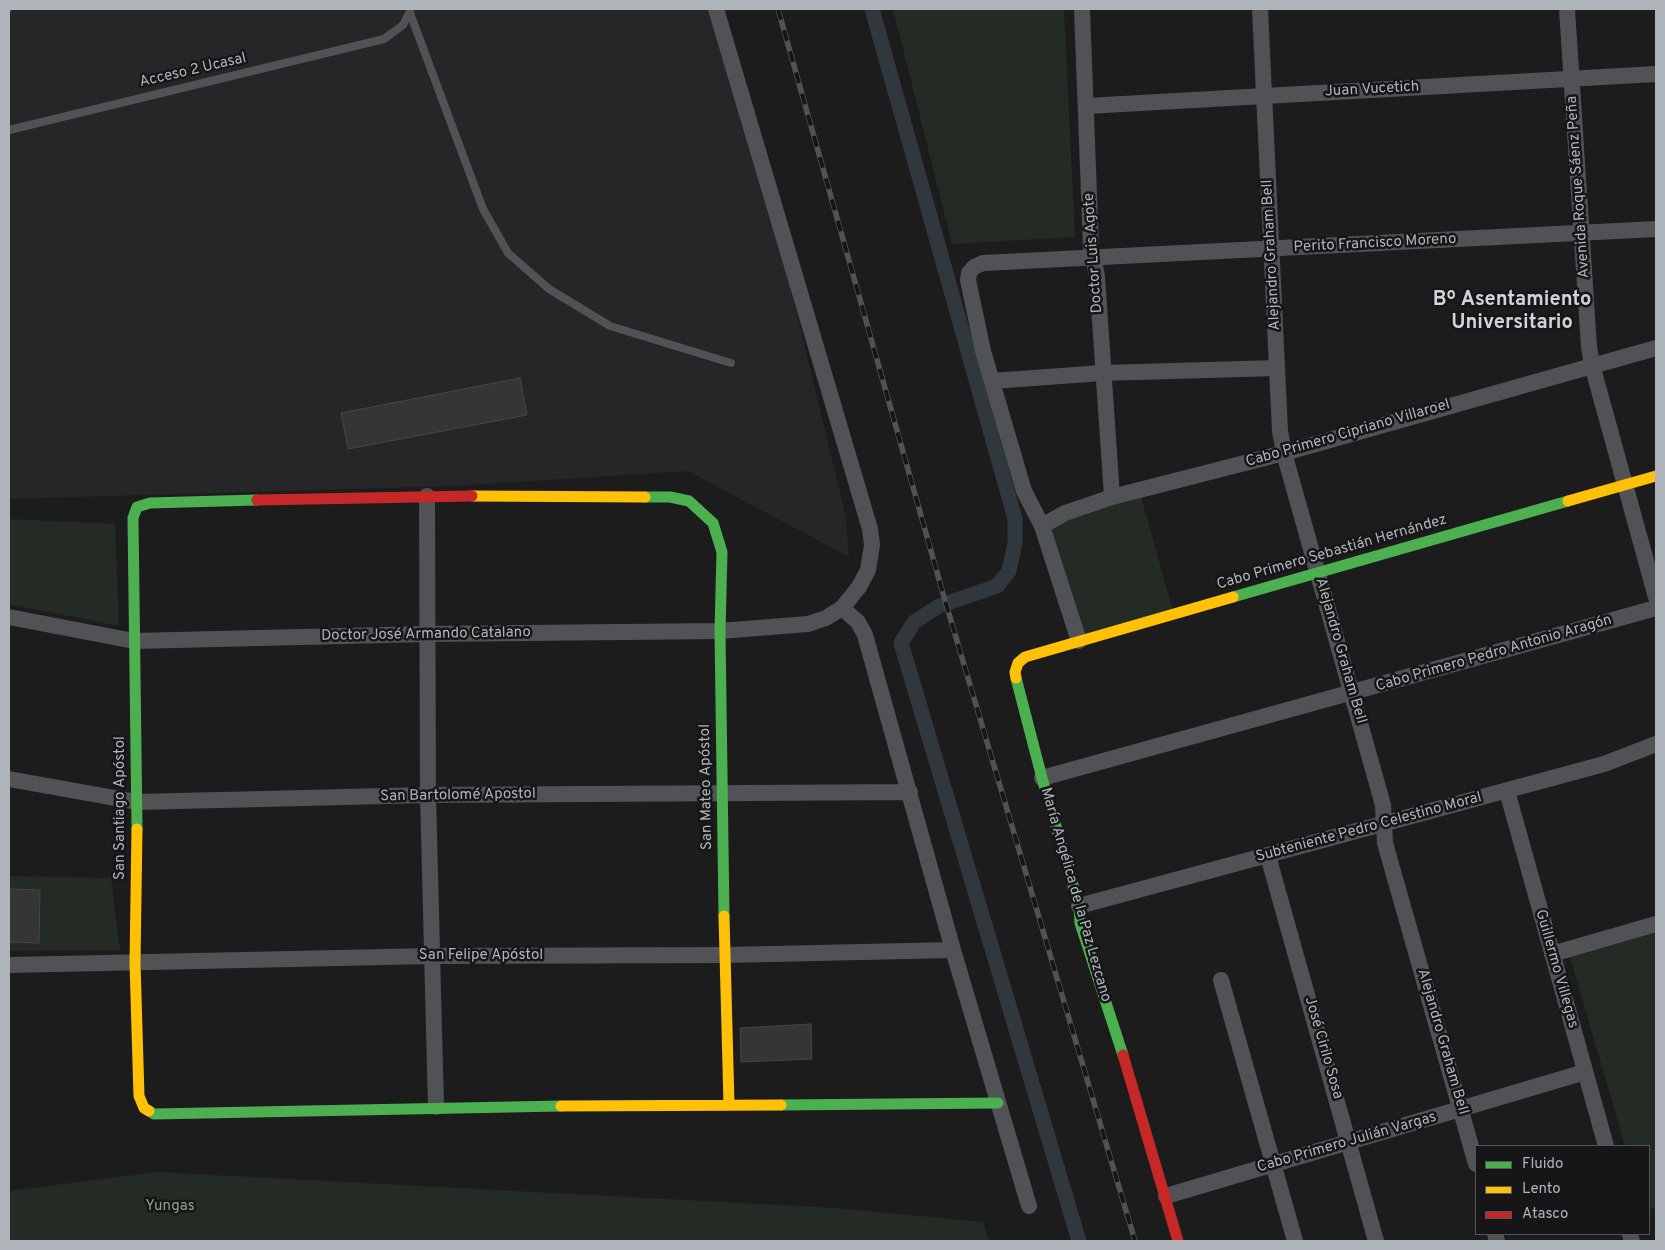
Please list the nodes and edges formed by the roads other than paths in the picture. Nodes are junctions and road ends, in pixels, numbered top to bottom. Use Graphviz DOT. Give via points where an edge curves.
graph roads {
  1 [pos="716,9"];
  2 [pos="1082,9"];
  3 [pos="1260,9"];
  4 [pos="1567,9"];
  5 [pos="410,11"];
  6 [pos="1656,74"];
  7 [pos="1572,79"];
  8 [pos="1264,95"];
  9 [pos="1087,106"];
  10 [pos="9,130"];
  11 [pos="1656,229"];
  12 [pos="1581,233"];
  13 [pos="1271,250"];
  14 [pos="1093,258"];
  15 [pos="1656,348"];
  16 [pos="730,363"];
  17 [pos="1592,365"];
  18 [pos="1277,368"];
  19 [pos="1102,373"];
  20 [pos="992,382"];
  21 [pos="1284,453"];
  22 [pos="1656,476"];
  23 [pos="1626,485"];
  24 [pos="427,496"];
  25 [pos="1112,497"];
  26 [pos="137,508"];
  27 [pos="1042,526"];
  28 [pos="1318,572"];
  29 [pos="1656,597"];
  30 [pos="842,608"];
  31 [pos="1656,608"];
  32 [pos="9,616"];
  33 [pos="720,631"];
  34 [pos="426,634"];
  35 [pos="134,641"];
  36 [pos="1078,641"];
  37 [pos="1018,663"];
  38 [pos="1352,694"];
  39 [pos="1656,744"];
  40 [pos="1656,756"];
  41 [pos="1604,764"];
  42 [pos="1042,778"];
  43 [pos="9,779"];
  44 [pos="1507,791"];
  45 [pos="910,792"];
  46 [pos="721,794"];
  47 [pos="428,795"];
  48 [pos="137,802"];
  49 [pos="1384,823"];
  50 [pos="1268,856"];
  51 [pos="1079,906"];
  52 [pos="1656,924"];
  53 [pos="952,950"];
  54 [pos="1552,954"];
  55 [pos="726,955"];
  56 [pos="432,956"];
  57 [pos="135,963"];
  58 [pos="9,965"];
  59 [pos="1221,980"];
  60 [pos="1585,1072"];
  61 [pos="998,1103"];
  62 [pos="729,1104"];
  63 [pos="436,1108"];
  64 [pos="1462,1109"];
  65 [pos="1350,1141"];
  66 [pos="1606,1145"];
  67 [pos="1475,1160"];
  68 [pos="1274,1164"];
  69 [pos="1166,1196"];
  70 [pos="1028,1206"];
  71 [pos="1178,1241"];
  72 [pos="1295,1241"];
  73 [pos="1376,1241"];
  1 -- 30 [label="street" via="870,529 872,545 868,570"];
  2 -- 9 [label="street, Doctor Luis Agote"];
  3 -- 8 [label="street, Alejandro Graham Bell"];
  4 -- 7 [label="street, Avenida Roque Sáenz Peña"];
  5 -- 10 [label="lane, Acceso 2 Ucasal" via="403,25 384,39"];
  5 -- 16 [label="lane" via="483,209 508,253 548,289 610,326"];
  6 -- 7 [label="street, Juan Vucetich"];
  7 -- 8 [label="street, Juan Vucetich"];
  7 -- 12 [label="street, Avenida Roque Sáenz Peña"];
  8 -- 9 [label="street, Juan Vucetich"];
  8 -- 13 [label="street, Alejandro Graham Bell"];
  9 -- 14 [label="street, Doctor Luis Agote"];
  11 -- 12 [label="street, Perito Francisco Moreno"];
  12 -- 13 [label="street, Perito Francisco Moreno"];
  12 -- 17 [label="street, Avenida Roque Sáenz Peña"];
  13 -- 14 [label="street, Perito Francisco Moreno"];
  13 -- 18 [label="street, Alejandro Graham Bell"];
  14 -- 19 [label="street, Doctor Luis Agote" via="1097,276"];
  14 -- 20 [label="street, Perito Francisco Moreno" via="984,263 969,273 969,292"];
  15 -- 17 [label="street, Cabo Primero Cipriano Villaroel"];
  17 -- 21 [label="street, Cabo Primero Cipriano Villaroel"];
  17 -- 23 [label="street, Avenida Roque Sáenz Peña"];
  18 -- 19 [label="street"];
  18 -- 21 [label="street, Alejandro Graham Bell"];
  19 -- 20 [label="street"];
  19 -- 25 [label="street, Doctor Luis Agote"];
  20 -- 27 [label="street" via="1024,491"];
  21 -- 25 [label="street, Cabo Primero Cipriano Villaroel"];
  21 -- 28 [label="street, Alejandro Graham Bell"];
  22 -- 23 [label="street, Cabo Primero Sebastián Hernández"];
  23 -- 28 [label="street, Cabo Primero Sebastián Hernández"];
  23 -- 29 [label="street, Avenida Roque Sáenz Peña"];
  24 -- 26 [label="street, San Mateo Apóstol" via="150,503"];
  24 -- 33 [label="street, San Mateo Apóstol" via="670,497 689,502 701,510 719,536 722,552"];
  24 -- 34 [label="street"];
  25 -- 27 [label="street, Cabo Primero Cipriano Villaroel" via="1065,512"];
  26 -- 35 [label="street, San Santiago Apóstol" via="132,518"];
  27 -- 36 [label="street"];
  28 -- 36 [label="street, Cabo Primero Sebastián Hernández"];
  28 -- 38 [label="street, Alejandro Graham Bell"];
  30 -- 33 [label="street, Doctor José Armando Catalano" via="808,624"];
  30 -- 45 [label="street" via="858,622 865,636"];
  31 -- 38 [label="street, Cabo Primero Pedro Antonio Aragón"];
  32 -- 35 [label="street, Doctor José Armando Catalano"];
  33 -- 34 [label="street, Doctor José Armando Catalano"];
  33 -- 46 [label="street, San Mateo Apóstol"];
  34 -- 35 [label="street, Doctor José Armando Catalano"];
  34 -- 47 [label="street"];
  35 -- 48 [label="street, San Santiago Apóstol"];
  36 -- 37 [label="street, Cabo Primero Sebastián Hernández" via="1025,657"];
  37 -- 42 [label="street, María Angélica de la Paz Lezcano" via="1015,672"];
  38 -- 42 [label="street, Cabo Primero Pedro Antonio Aragón"];
  38 -- 49 [label="street, Alejandro Graham Bell" via="1383,805"];
  39 -- 41 [label="street, Subteniente Pedro Celestino Moral"];
  40 -- 41 [label="street"];
  41 -- 44 [label="street, Subteniente Pedro Celestino Moral"];
  42 -- 51 [label="street, María Angélica de la Paz Lezcano"];
  43 -- 48 [label="street, San Bartolomé Apostol"];
  44 -- 49 [label="street, Subteniente Pedro Celestino Moral"];
  44 -- 54 [label="street, Guillermo Villegas"];
  45 -- 46 [label="street, San Bartolomé Apostol"];
  45 -- 53 [label="street"];
  46 -- 47 [label="street, San Bartolomé Apostol"];
  46 -- 55 [label="street, San Mateo Apóstol"];
  47 -- 48 [label="street, San Bartolomé Apostol"];
  47 -- 56 [label="street"];
  48 -- 57 [label="street, San Santiago Apóstol"];
  49 -- 50 [label="street, Subteniente Pedro Celestino Moral"];
  49 -- 64 [label="street, Alejandro Graham Bell" via="1385,843"];
  50 -- 51 [label="street, Subteniente Pedro Celestino Moral"];
  50 -- 65 [label="street, José Cirilo Sosa"];
  51 -- 69 [label="street, María Angélica de la Paz Lezcano" via="1080,923"];
  52 -- 54 [label="street"];
  53 -- 55 [label="street, San Felipe Apóstol"];
  53 -- 61 [label="street"];
  54 -- 60 [label="street, Guillermo Villegas"];
  55 -- 56 [label="street, San Felipe Apóstol"];
  55 -- 62 [label="street, San Mateo Apóstol"];
  56 -- 57 [label="street, San Felipe Apóstol"];
  56 -- 63 [label="street"];
  57 -- 58 [label="street, San Felipe Apóstol"];
  57 -- 63 [label="street, San Santiago Apóstol" via="139,1096 144,1108 154,1114"];
  59 -- 68 [label="street"];
  60 -- 64 [label="street, Cabo Primero Julián Vargas"];
  60 -- 66 [label="street, Guillermo Villegas"];
  61 -- 62 [label="street"];
  61 -- 70 [label="street"];
  62 -- 63 [label="street"];
  64 -- 65 [label="street, Cabo Primero Julián Vargas"];
  64 -- 67 [label="street, Alejandro Graham Bell"];
  65 -- 68 [label="street, Cabo Primero Julián Vargas"];
  65 -- 73 [label="street, José Cirilo Sosa"];
  68 -- 69 [label="street, Cabo Primero Julián Vargas"];
  68 -- 72 [label="street"];
  69 -- 71 [label="street, María Angélica de la Paz Lezcano"];
}
